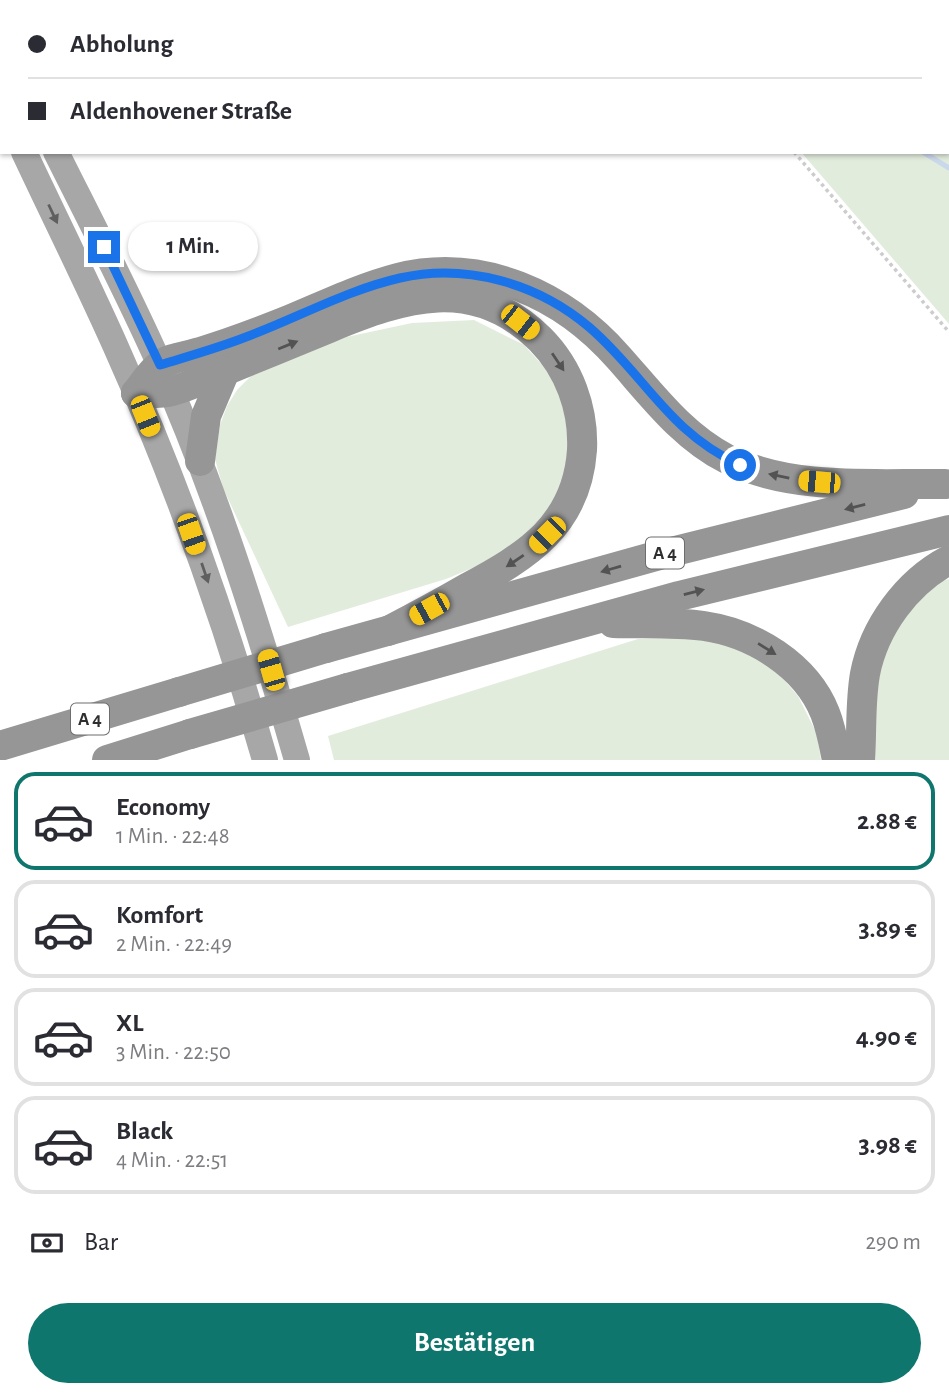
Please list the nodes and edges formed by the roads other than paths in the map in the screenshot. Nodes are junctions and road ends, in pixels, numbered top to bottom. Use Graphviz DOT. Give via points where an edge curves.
graph roads {
  1 [pos="25,154"];
  2 [pos="57,154"];
  3 [pos="225,371"];
  4 [pos="165,378"];
  5 [pos="136,393"];
  6 [pos="200,461"];
  7 [pos="947,484"];
  8 [pos="949,530"];
  9 [pos="949,560"];
  10 [pos="581,622"];
  11 [pos="388,631"];
  12 [pos="0,746"];
  13 [pos="107,760"];
  14 [pos="265,760"];
  15 [pos="297,760"];
  16 [pos="837,760"];
  17 [pos="860,760"];
  1 -- 5 [label="main road, one-way"];
  2 -- 4 [label="main road"];
  3 -- 4 [label="highway"];
  3 -- 6 [label="highway" via="206,416"];
  3 -- 11 [label="highway, one-way" via="387,306 437,297 476,302 507,315 532,331 560,364 579,411 582,451 575,487 556,524 534,548 507,567"];
  4 -- 5 [label="highway"];
  4 -- 6 [label="main road"];
  7 -- 4 [label="highway, one-way" via="797,480 740,465 710,450 677,422 580,320 523,287 478,275 398,278 367,288 244,338"];
  5 -- 14 [label="main road, one-way" via="183,508"];
  6 -- 15 [label="main road"];
  7 -- 11 [label="highway, A 4, one-way" via="663,554"];
  10 -- 8 [label="highway, A 4, one-way"];
  9 -- 17 [label="highway" via="913,586 876,642 863,688"];
  10 -- 13 [label="highway, A 4, bridge"];
  10 -- 16 [label="highway, one-way" via="703,626 769,649 813,692 825,712"];
  11 -- 12 [label="highway, A 4, bridge"];
}
